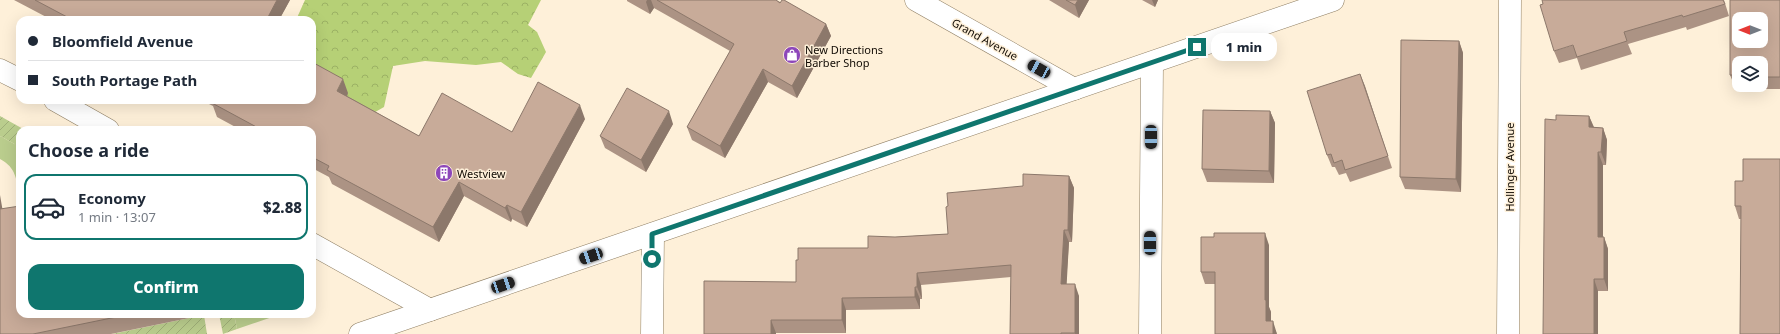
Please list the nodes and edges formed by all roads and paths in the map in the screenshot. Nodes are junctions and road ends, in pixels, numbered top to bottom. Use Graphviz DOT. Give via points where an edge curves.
graph roads {
  1 [pos="916,0"];
  2 [pos="1332,0"];
  3 [pos="1510,0"];
  4 [pos="1152,63"];
  5 [pos="0,70"];
  6 [pos="16,78"];
  7 [pos="1074,89"];
  8 [pos="62,104"];
  9 [pos="101,126"];
  10 [pos="652,234"];
  11 [pos="316,246"];
  12 [pos="430,310"];
  13 [pos="360,334"];
  14 [pos="652,334"];
  15 [pos="1150,334"];
  16 [pos="1508,334"];
  1 -- 7 [label="street, Grand Avenue"];
  2 -- 4 [label="street"];
  3 -- 16 [label="street, Hollinger Avenue"];
  4 -- 7 [label="street"];
  4 -- 15 [label="street"];
  5 -- 6 [label="street"];
  7 -- 10 [label="street"];
  8 -- 9 [label="street"];
  10 -- 12 [label="street"];
  10 -- 14 [label="street"];
  11 -- 12 [label="street"];
  12 -- 13 [label="street"];
}
